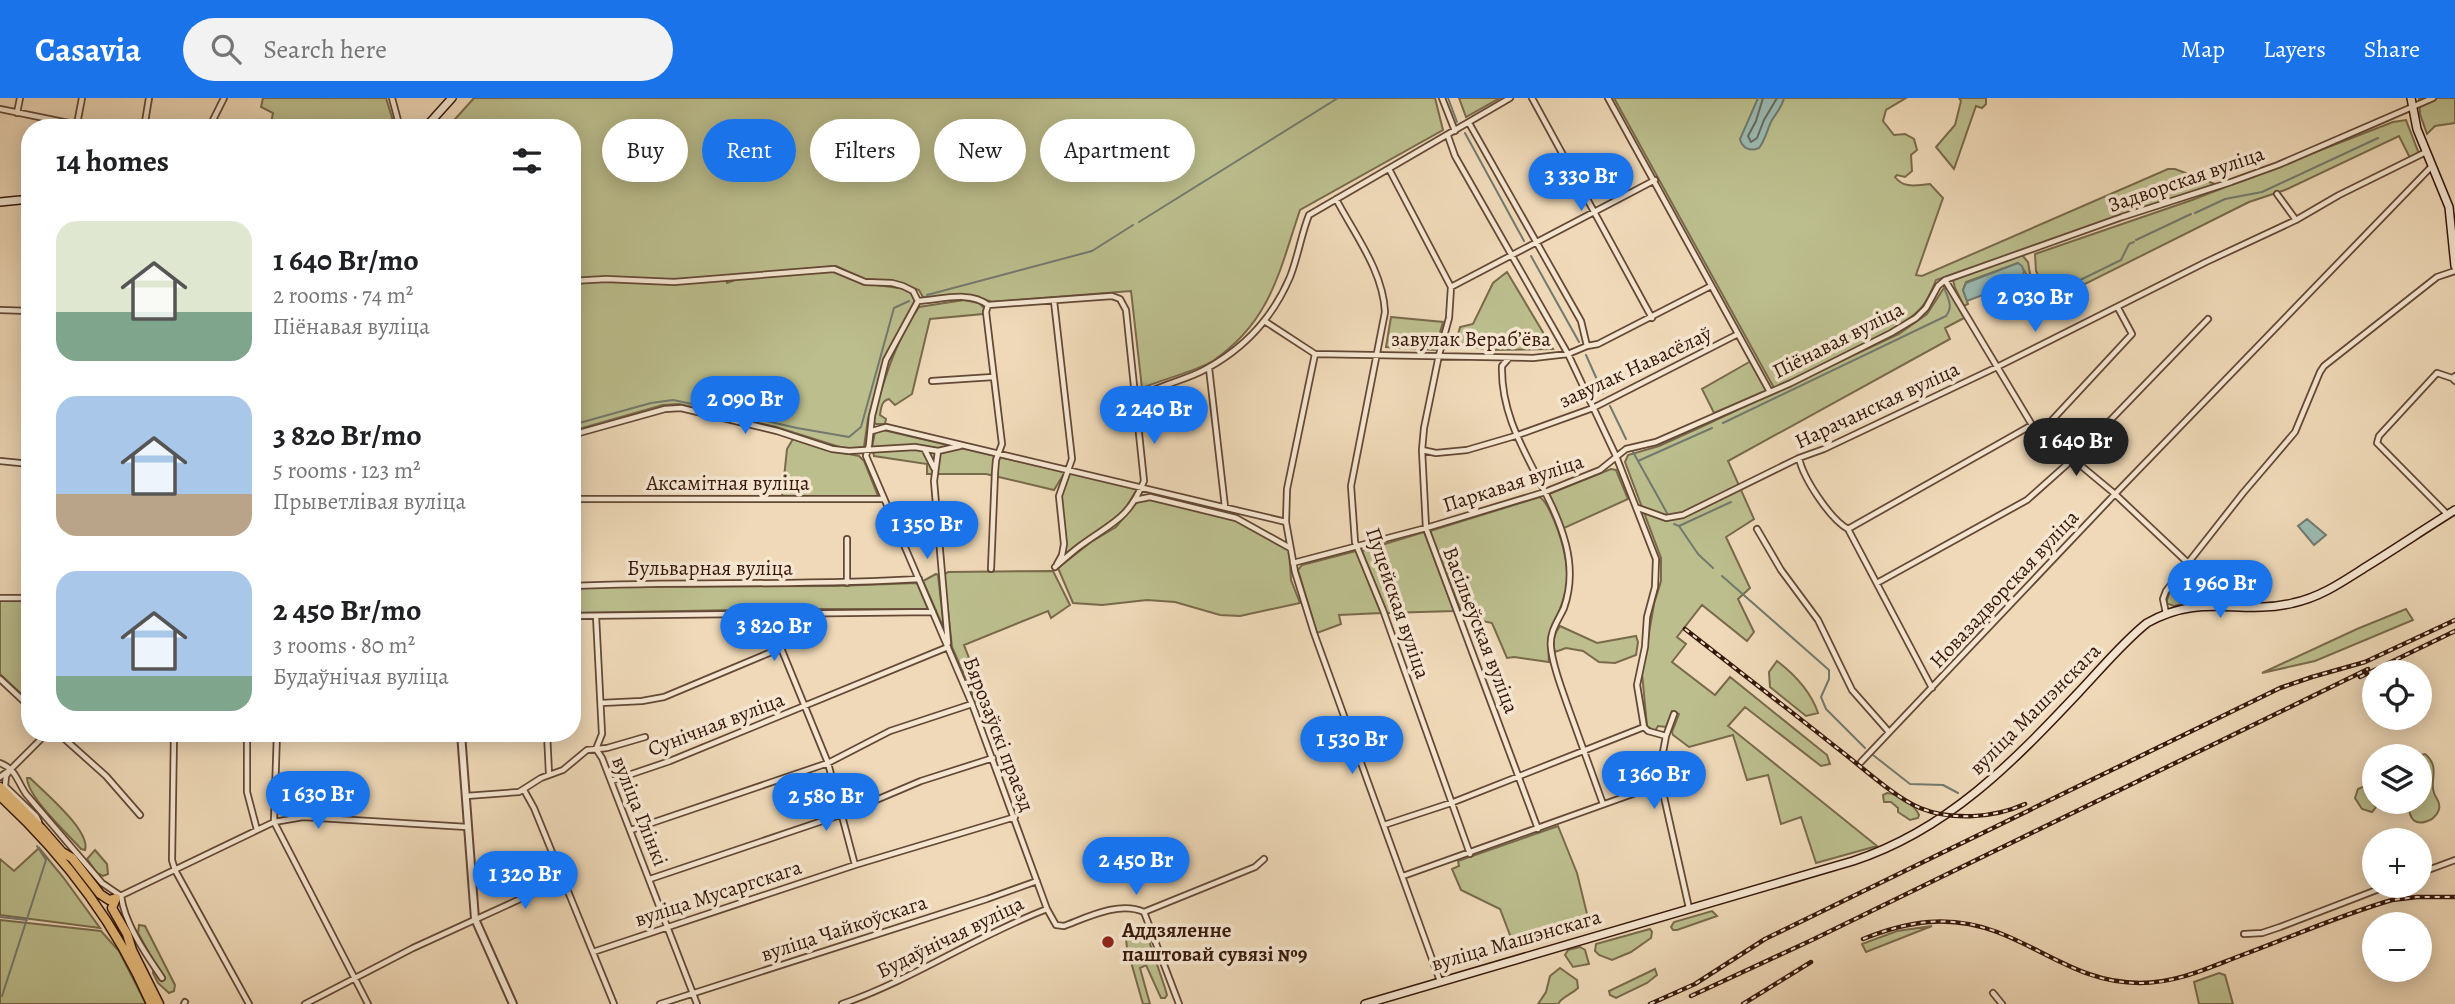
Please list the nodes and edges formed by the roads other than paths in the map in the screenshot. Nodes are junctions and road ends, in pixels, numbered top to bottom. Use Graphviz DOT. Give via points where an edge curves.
graph roads {
  1 [pos="20,98"];
  2 [pos="82,98"];
  3 [pos="149,98"];
  4 [pos="224,98"];
  5 [pos="391,98"];
  6 [pos="452,98"];
  7 [pos="1442,98"];
  8 [pos="1510,98"];
  9 [pos="1532,98"];
  10 [pos="1608,98"];
  11 [pos="2433,98"];
  12 [pos="2412,102"];
  13 [pos="0,109"];
  14 [pos="17,113"];
  15 [pos="50,119"];
  16 [pos="78,119"];
  17 [pos="146,119"];
  18 [pos="214,119"];
  19 [pos="397,119"];
  20 [pos="433,119"];
  21 [pos="1469,123"];
  22 [pos="1455,131"];
  23 [pos="1448,135"];
  24 [pos="2427,152"];
  25 [pos="2432,166"];
  26 [pos="1389,169"];
  27 [pos="1655,180"];
  28 [pos="2277,194"];
  29 [pos="1336,199"];
  30 [pos="21,200"];
  31 [pos="0,202"];
  32 [pos="1595,212"];
  33 [pos="2295,220"];
  34 [pos="1537,243"];
  35 [pos="1511,257"];
  36 [pos="2455,268"];
  37 [pos="581,280"];
  38 [pos="1945,280"];
  39 [pos="1712,286"];
  40 [pos="1451,287"];
  41 [pos="918,301"];
  42 [pos="1054,301"];
  43 [pos="988,305"];
  44 [pos="2118,308"];
  45 [pos="0,310"];
  46 [pos="21,311"];
  47 [pos="1652,318"];
  48 [pos="2208,319"];
  49 [pos="1266,322"];
  50 [pos="1738,334"];
  51 [pos="1587,346"];
  52 [pos="1315,354"];
  53 [pos="1567,354"];
  54 [pos="1438,355"];
  55 [pos="1376,356"];
  56 [pos="1509,358"];
  57 [pos="1997,367"];
  58 [pos="1209,368"];
  59 [pos="993,377"];
  60 [pos="2454,378"];
  61 [pos="932,381"];
  62 [pos="1135,389"];
  63 [pos="1770,392"];
  64 [pos="1144,394"];
  65 [pos="1136,401"];
  66 [pos="1593,408"];
  67 [pos="2032,425"];
  68 [pos="871,431"];
  69 [pos="2041,432"];
  70 [pos="581,433"];
  71 [pos="1515,436"];
  72 [pos="962,446"];
  73 [pos="866,450"];
  74 [pos="925,450"];
  75 [pos="1422,450"];
  76 [pos="938,451"];
  77 [pos="998,454"];
  78 [pos="1616,456"];
  79 [pos="1799,458"];
  80 [pos="2073,459"];
  81 [pos="0,461"];
  82 [pos="21,463"];
  83 [pos="935,469"];
  84 [pos="1069,470"];
  85 [pos="1141,488"];
  86 [pos="1545,492"];
  87 [pos="2115,494"];
  88 [pos="581,499"];
  89 [pos="883,499"];
  90 [pos="1134,501"];
  91 [pos="1225,507"];
  92 [pos="1638,508"];
  93 [pos="2451,512"];
  94 [pos="1286,522"];
  95 [pos="1426,528"];
  96 [pos="1757,529"];
  97 [pos="1847,529"];
  98 [pos="847,539"];
  99 [pos="1357,547"];
  100 [pos="1291,548"];
  101 [pos="2187,562"];
  102 [pos="1293,564"];
  103 [pos="991,569"];
  104 [pos="919,579"];
  105 [pos="847,583"];
  106 [pos="1877,583"];
  107 [pos="581,586"];
  108 [pos="0,598"];
  109 [pos="21,598"];
  110 [pos="933,612"];
  111 [pos="783,613"];
  112 [pos="2166,613"];
  113 [pos="581,616"];
  114 [pos="596,616"];
  115 [pos="948,647"];
  116 [pos="781,648"];
  117 [pos="0,679"];
  118 [pos="1932,688"];
  119 [pos="21,699"];
  120 [pos="601,703"];
  121 [pos="972,704"];
  122 [pos="806,706"];
  123 [pos="1674,715"];
  124 [pos="1644,727"];
  125 [pos="1889,732"];
  126 [pos="1666,736"];
  127 [pos="645,737"];
  128 [pos="38,742"];
  129 [pos="68,742"];
  130 [pos="174,742"];
  131 [pos="247,742"];
  132 [pos="277,742"];
  133 [pos="462,742"];
  134 [pos="547,742"];
  135 [pos="596,749"];
  136 [pos="1584,750"];
  137 [pos="993,758"];
  138 [pos="828,762"];
  139 [pos="1861,762"];
  140 [pos="0,763"];
  141 [pos="11,769"];
  142 [pos="549,774"];
  143 [pos="1518,775"];
  144 [pos="0,777"];
  145 [pos="611,781"];
  146 [pos="0,788"];
  147 [pos="524,790"];
  148 [pos="1641,791"];
  149 [pos="0,796"];
  150 [pos="466,796"];
  151 [pos="1451,803"];
  152 [pos="1603,804"];
  153 [pos="140,814"];
  154 [pos="843,814"];
  155 [pos="1015,817"];
  156 [pos="274,822"];
  157 [pos="1384,825"];
  158 [pos="467,827"];
  159 [pos="1538,829"];
  160 [pos="257,830"];
  161 [pos="631,830"];
  162 [pos="45,832"];
  163 [pos="62,852"];
  164 [pos="1470,854"];
  165 [pos="1264,859"];
  166 [pos="2455,860"];
  167 [pos="855,865"];
  168 [pos="2432,869"];
  169 [pos="175,870"];
  170 [pos="1403,876"];
  171 [pos="564,879"];
  172 [pos="650,879"];
  173 [pos="1037,881"];
  174 [pos="2362,896"];
  175 [pos="118,897"];
  176 [pos="1689,908"];
  177 [pos="1047,909"];
  178 [pos="1144,912"];
  179 [pos="475,919"];
  180 [pos="668,926"];
  181 [pos="2244,934"];
  182 [pos="132,950"];
  183 [pos="593,953"];
  184 [pos="162,978"];
  185 [pos="355,978"];
  186 [pos="1440,981"];
  187 [pos="1993,993"];
  188 [pos="694,994"];
  189 [pos="151,1004"];
  190 [pos="159,1004"];
  191 [pos="249,1004"];
  192 [pos="305,1004"];
  193 [pos="368,1004"];
  194 [pos="513,1004"];
  195 [pos="614,1004"];
  196 [pos="660,1004"];
  197 [pos="697,1004"];
  198 [pos="842,1004"];
  199 [pos="1179,1004"];
  200 [pos="1365,1004"];
  201 [pos="2002,1004"];
  1 -- 14 [label="street"];
  2 -- 16 [label="street"];
  3 -- 17 [label="street"];
  4 -- 18 [label="street"];
  5 -- 19 [label="street"];
  6 -- 20 [label="main road"];
  7 -- 22 [label="street"];
  8 -- 21 [label="street"];
  9 -- 32 [label="street"];
  10 -- 27 [label="street"];
  11 -- 12 [label="street, Задворская вуліца"];
  12 -- 24 [label="main road"];
  12 -- 38 [label="street, Задворская вуліца" via="2278,165"];
  13 -- 14 [label="street"];
  14 -- 15 [label="street"];
  21 -- 22 [label="street"];
  21 -- 34 [label="street"];
  22 -- 23 [label="street"];
  23 -- 26 [label="street"];
  23 -- 35 [label="street"];
  24 -- 25 [label="main road"];
  24 -- 33 [label="street, Нарачанская вуліца"];
  25 -- 36 [label="main road" via="2449,207"];
  25 -- 87 [label="street, Новазадворская вуліца"];
  26 -- 29 [label="street"];
  26 -- 40 [label="street"];
  27 -- 32 [label="street"];
  27 -- 39 [label="street"];
  28 -- 33 [label="street"];
  29 -- 49 [label="street" via="1309,215 1290,276"];
  29 -- 55 [label="street, Пуцейская вуліца" via="1384,294"];
  30 -- 31 [label="main road"];
  32 -- 34 [label="street"];
  32 -- 47 [label="street"];
  33 -- 44 [label="street, Нарачанская вуліца"];
  34 -- 35 [label="street"];
  34 -- 51 [label="street" via="1581,321"];
  35 -- 40 [label="street"];
  35 -- 53 [label="street"];
  36 -- 101 [label="street" via="2437,277 2324,366 2295,432"];
  37 -- 41 [label="street" via="674,282 834,269 865,282 903,286 914,291"];
  38 -- 57 [label="street"];
  38 -- 63 [label="street, Піёнавая вуліца" via="1916,318"];
  39 -- 47 [label="street, завулак Верабʼёва"];
  39 -- 50 [label="street"];
  40 -- 54 [label="street, Васільеўская вуліца" via="1450,318"];
  41 -- 43 [label="street" via="964,297"];
  41 -- 68 [label="street" via="886,360"];
  42 -- 43 [label="street"];
  42 -- 62 [label="street" via="1120,299 1126,310"];
  42 -- 84 [label="street" via="1072,459"];
  43 -- 59 [label="street"];
  44 -- 57 [label="street, Нарачанская вуліца"];
  44 -- 69 [label="street" via="2132,334"];
  45 -- 46 [label="street"];
  47 -- 51 [label="street, завулак Верабʼёва"];
  48 -- 80 [label="street"];
  49 -- 52 [label="street"];
  49 -- 58 [label="street"];
  50 -- 63 [label="street"];
  50 -- 66 [label="street, завулак Навасёлаў"];
  51 -- 53 [label="street, завулак Верабʼёва"];
  52 -- 55 [label="street, завулак Верабʼёва"];
  52 -- 94 [label="street" via="1287,489"];
  53 -- 56 [label="street, завулак Верабʼёва"];
  53 -- 66 [label="street"];
  54 -- 55 [label="street, завулак Верабʼёва"];
  54 -- 56 [label="street, завулак Верабʼёва"];
  54 -- 75 [label="street, Васільеўская вуліца"];
  55 -- 99 [label="street, Пуцейская вуліца" via="1351,486"];
  56 -- 71 [label="street" via="1503,362 1502,372 1505,406"];
  57 -- 67 [label="street"];
  57 -- 79 [label="street, Нарачанская вуліца"];
  58 -- 64 [label="street"];
  58 -- 91 [label="street"];
  59 -- 61 [label="street"];
  59 -- 77 [label="street" via="1002,444"];
  60 -- 93 [label="street" via="2437,373 2377,443"];
  62 -- 64 [label="street"];
  62 -- 65 [label="street"];
  63 -- 78 [label="street, Паркавая вуліца"];
  64 -- 65 [label="street"];
  65 -- 85 [label="street"];
  66 -- 71 [label="street, завулак Навасёлаў"];
  66 -- 78 [label="street"];
  67 -- 69 [label="street"];
  67 -- 97 [label="street"];
  68 -- 72 [label="street" via="886,427"];
  68 -- 73 [label="street"];
  69 -- 80 [label="street"];
  70 -- 73 [label="street" via="681,408 777,430 832,449"];
  71 -- 75 [label="street, завулак Навасёлаў" via="1467,450"];
  71 -- 86 [label="street"];
  72 -- 76 [label="street"];
  72 -- 77 [label="street"];
  73 -- 74 [label="street"];
  73 -- 89 [label="street"];
  74 -- 76 [label="street"];
  74 -- 83 [label="street"];
  75 -- 95 [label="street, Васільеўская вуліца"];
  76 -- 83 [label="street"];
  77 -- 84 [label="street"];
  77 -- 103 [label="street"];
  78 -- 86 [label="street, Паркавая вуліца" via="1601,470"];
  78 -- 92 [label="street"];
  79 -- 92 [label="street, Нарачанская вуліца" via="1682,515 1666,518"];
  79 -- 97 [label="street" via="1820,498"];
  80 -- 87 [label="street"];
  80 -- 106 [label="street" via="2027,500"];
  81 -- 82 [label="street"];
  83 -- 115 [label="street"];
  84 -- 85 [label="street"];
  84 -- 90 [label="street" via="1059,496 1064,544 1055,567 1120,519"];
  85 -- 90 [label="street"];
  85 -- 91 [label="street"];
  86 -- 95 [label="street, Паркавая вуліца"];
  86 -- 136 [label="street" via="1563,536 1570,586 1550,637 1551,649"];
  87 -- 101 [label="street"];
  87 -- 118 [label="street, Новазадворская вуліца"];
  88 -- 89 [label="street, Аксамітная вуліца"];
  89 -- 104 [label="street"];
  90 -- 100 [label="street" via="1150,497 1236,518"];
  91 -- 94 [label="street"];
  92 -- 124 [label="street" via="1656,559 1637,685"];
  93 -- 112 [label="main road, вуліца Машэнскага" via="2310,599 2271,607 2202,605"];
  94 -- 100 [label="street"];
  95 -- 99 [label="street, Паркавая вуліца"];
  95 -- 143 [label="street, Васільеўская вуліца"];
  96 -- 125 [label="street" via="1818,620 1852,690"];
  97 -- 106 [label="street"];
  98 -- 105 [label="street"];
  99 -- 102 [label="street, Паркавая вуліца"];
  99 -- 151 [label="street, Пуцейская вуліца"];
  100 -- 102 [label="street"];
  101 -- 112 [label="street" via="2162,599"];
  102 -- 157 [label="street"];
  104 -- 105 [label="street, Бульварная вуліца"];
  104 -- 110 [label="street"];
  105 -- 107 [label="street, Бульварная вуліца"];
  106 -- 118 [label="street"];
  108 -- 109 [label="street"];
  110 -- 111 [label="street"];
  110 -- 115 [label="street, Бярозаўскі праезд"];
  111 -- 114 [label="street"];
  111 -- 116 [label="street"];
  112 -- 176 [label="main road, вуліца Машэнскага" via="2137,631 2002,770 1929,827 1873,854"];
  113 -- 114 [label="street"];
  114 -- 120 [label="street"];
  115 -- 121 [label="street, Бярозаўскі праезд"];
  115 -- 122 [label="street, Сунічная вуліца"];
  116 -- 120 [label="street" via="664,697"];
  116 -- 122 [label="street"];
  117 -- 119 [label="street"];
  118 -- 125 [label="street, Новазадворская вуліца"];
  120 -- 135 [label="street" via="602,734"];
  121 -- 137 [label="street, Бярозаўскі праезд"];
  121 -- 138 [label="street" via="890,732"];
  122 -- 138 [label="street"];
  122 -- 145 [label="street, Сунічная вуліца"];
  123 -- 126 [label="street"];
  124 -- 126 [label="street"];
  124 -- 136 [label="street"];
  125 -- 139 [label="street, Новазадворская вуліца"];
  126 -- 176 [label="street" via="1661,763 1664,797"];
  127 -- 135 [label="street, Сунічная вуліца"];
  128 -- 141 [label="street"];
  129 -- 153 [label="street"];
  130 -- 169 [label="street"];
  131 -- 160 [label="street" via="247,792"];
  132 -- 156 [label="street"];
  133 -- 150 [label="street"];
  134 -- 142 [label="street"];
  135 -- 142 [label="street, Сунічная вуліца"];
  135 -- 145 [label="street, вуліца Глінкі"];
  136 -- 143 [label="street"];
  136 -- 152 [label="street"];
  137 -- 154 [label="street" via="921,781"];
  137 -- 155 [label="street, Бярозаўскі праезд"];
  138 -- 154 [label="street"];
  138 -- 161 [label="street"];
  140 -- 141 [label="street"];
  141 -- 144 [label="street"];
  141 -- 162 [label="street" via="5,786 36,816"];
  141 -- 175 [label="street" via="26,794"];
  142 -- 147 [label="street, Сунічная вуліца"];
  143 -- 151 [label="street"];
  143 -- 159 [label="street, Васільеўская вуліца"];
  145 -- 161 [label="street, вуліца Глінкі"];
  146 -- 162 [label="main road"];
  147 -- 150 [label="street, Сунічная вуліца"];
  147 -- 171 [label="street"];
  148 -- 152 [label="street"];
  149 -- 189 [label="main road" via="53,851 98,909"];
  150 -- 158 [label="street"];
  151 -- 157 [label="street"];
  151 -- 164 [label="street, Пуцейская вуліца"];
  152 -- 159 [label="street"];
  154 -- 167 [label="street"];
  154 -- 172 [label="street"];
  155 -- 167 [label="street, вуліца Мусаргскага"];
  155 -- 173 [label="street, Бярозаўскі праезд"];
  156 -- 158 [label="street" via="303,817"];
  156 -- 160 [label="street"];
  156 -- 185 [label="street"];
  157 -- 170 [label="street"];
  158 -- 179 [label="street"];
  159 -- 164 [label="street"];
  160 -- 169 [label="street"];
  161 -- 172 [label="street, вуліца Глінкі"];
  162 -- 163 [label="main road"];
  163 -- 175 [label="main road" via="105,899"];
  163 -- 182 [label="main road"];
  164 -- 170 [label="street"];
  165 -- 178 [label="street" via="1255,867"];
  166 -- 168 [label="street"];
  167 -- 180 [label="street, вуліца Мусаргскага"];
  169 -- 175 [label="street"];
  169 -- 191 [label="street"];
  170 -- 186 [label="street"];
  171 -- 179 [label="street"];
  171 -- 183 [label="street"];
  172 -- 180 [label="street, вуліца Глінкі"];
  173 -- 177 [label="street, Бярозаўскі праезд"];
  173 -- 188 [label="street, вуліца Чайкоўскага"];
  174 -- 181 [label="street" via="2262,933"];
  175 -- 182 [label="main road" via="112,908"];
  175 -- 184 [label="street"];
  176 -- 186 [label="main road, вуліца Машэнскага"];
  177 -- 178 [label="street, Будаўнічая вуліца" via="1059,926 1112,909"];
  177 -- 198 [label="street, Будаўнічая вуліца" via="1014,921 896,984"];
  178 -- 199 [label="street"];
  179 -- 185 [label="street"];
  179 -- 194 [label="street"];
  180 -- 183 [label="street, вуліца Мусаргскага"];
  180 -- 188 [label="street, вуліца Глінкі"];
  182 -- 190 [label="main road"];
  183 -- 195 [label="street"];
  185 -- 192 [label="street"];
  185 -- 193 [label="street"];
  186 -- 200 [label="main road, вуліца Машэнскага"];
  187 -- 201 [label="street"];
  188 -- 196 [label="street, вуліца Чайкоўскага"];
  188 -- 197 [label="street, вуліца Глінкі"];
}
